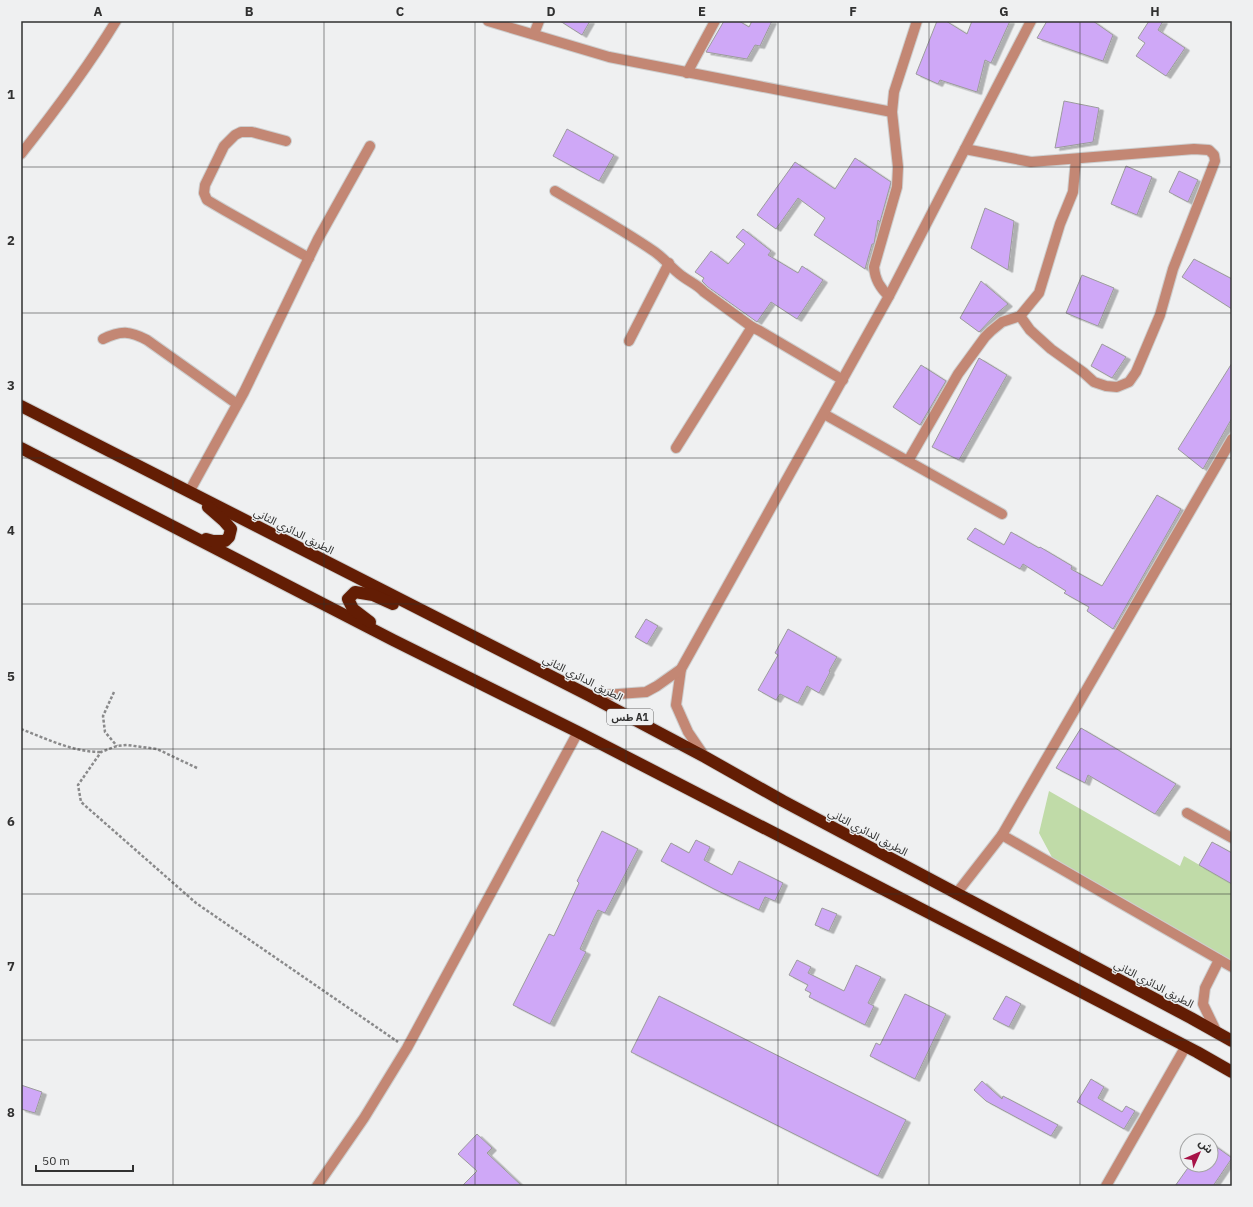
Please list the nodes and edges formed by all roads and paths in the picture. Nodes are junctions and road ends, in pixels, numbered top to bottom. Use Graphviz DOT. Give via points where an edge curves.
graph roads {
  1 [pos="116,21"];
  2 [pos="488,21"];
  3 [pos="539,21"];
  4 [pos="715,21"];
  5 [pos="917,21"];
  6 [pos="1031,21"];
  7 [pos="509,23"];
  8 [pos="534,34"];
  9 [pos="687,72"];
  10 [pos="892,112"];
  11 [pos="286,141"];
  12 [pos="370,146"];
  13 [pos="965,149"];
  14 [pos="21,154"];
  15 [pos="1076,159"];
  16 [pos="555,191"];
  17 [pos="309,258"];
  18 [pos="669,263"];
  19 [pos="889,296"];
  20 [pos="1020,316"];
  21 [pos="752,327"];
  22 [pos="104,339"];
  23 [pos="629,341"];
  24 [pos="843,380"];
  25 [pos="237,404"];
  26 [pos="21,406"];
  27 [pos="824,414"];
  28 [pos="1232,439"];
  29 [pos="21,448"];
  30 [pos="676,448"];
  31 [pos="908,461"];
  32 [pos="189,492"];
  33 [pos="1002,514"];
  34 [pos="186,532"];
  35 [pos="393,640"];
  36 [pos="681,669"];
  37 [pos="114,692"];
  38 [pos="590,696"];
  39 [pos="21,729"];
  40 [pos="578,732"];
  41 [pos="117,746"];
  42 [pos="101,752"];
  43 [pos="705,757"];
  44 [pos="197,768"];
  45 [pos="1187,813"];
  46 [pos="1002,835"];
  47 [pos="1232,838"];
  48 [pos="956,894"];
  49 [pos="1219,960"];
  50 [pos="1232,967"];
  51 [pos="1217,1033"];
  52 [pos="1232,1042"];
  53 [pos="1186,1046"];
  54 [pos="407,1048"];
  55 [pos="1232,1072"];
  56 [pos="317,1186"];
  57 [pos="1106,1186"];
  1 -- 14 [label="street" via="94,56"];
  2 -- 7 [label="street"];
  3 -- 8 [label="street"];
  4 -- 9 [label="street"];
  5 -- 10 [label="street" via="894,92"];
  6 -- 13 [label="street"];
  7 -- 8 [label="street"];
  8 -- 9 [label="street" via="609,57"];
  9 -- 10 [label="street"];
  10 -- 19 [label="street" via="898,167 897,187 874,267 878,284"];
  11 -- 17 [label="street" via="252,132 235,134 224,146 205,185 204,193 207,200"];
  12 -- 17 [label="street"];
  13 -- 15 [label="street" via="1031,162"];
  13 -- 19 [label="street"];
  15 -- 20 [label="street" via="1073,192 1060,224 1039,293"];
  15 -- 20 [label="street" via="1209,150 1215,161 1173,269 1160,315 1136,372 1129,382 1117,387 1094,382 1051,349 1030,330"];
  16 -- 18 [label="street" via="611,224"];
  17 -- 25 [label="street"];
  18 -- 21 [label="street" via="683,277 699,286"];
  18 -- 23 [label="street"];
  19 -- 24 [label="street"];
  20 -- 31 [label="street" via="1002,322 985,337 958,374"];
  21 -- 24 [label="street"];
  21 -- 30 [label="street"];
  22 -- 25 [label="street" via="114,333 124,332 147,340"];
  24 -- 27 [label="street"];
  25 -- 32 [label="street"];
  26 -- 32 [label="highway, الطريق الدائري الثاني / طس A1"];
  27 -- 31 [label="street"];
  27 -- 36 [label="street"];
  28 -- 46 [label="street"];
  29 -- 34 [label="highway"];
  31 -- 33 [label="street"];
  32 -- 34 [label="highway" via="224,520 231,529 225,541 213,541"];
  32 -- 38 [label="highway, الطريق الدائري الثاني / طس A1"];
  34 -- 35 [label="highway"];
  35 -- 38 [label="highway" via="353,609 348,599 355,592 373,595 519,666"];
  35 -- 40 [label="highway"];
  36 -- 38 [label="street" via="646,692"];
  36 -- 43 [label="street" via="676,705 688,732"];
  37 -- 41 [label="path" via="103,716 105,732"];
  38 -- 43 [label="highway, الطريق الدائري الثاني / طس A1"];
  39 -- 42 [label="path" via="86,752"];
  40 -- 53 [label="highway"];
  40 -- 54 [label="street"];
  41 -- 42 [label="path"];
  41 -- 44 [label="path" via="157,749"];
  42 -- 54 [label="path" via="78,785 81,802 196,903"];
  43 -- 48 [label="highway, الطريق الدائري الثاني / طس A1"];
  45 -- 47 [label="street"];
  46 -- 48 [label="street"];
  46 -- 49 [label="street"];
  48 -- 51 [label="highway, الطريق الدائري الثاني / طس A1"];
  49 -- 50 [label="street"];
  49 -- 51 [label="street" via="1205,988 1203,1004"];
  51 -- 52 [label="highway, الطريق الدائري الثاني / طس A1"];
  53 -- 55 [label="highway"];
  53 -- 57 [label="street"];
  54 -- 56 [label="street" via="364,1118"];
}
